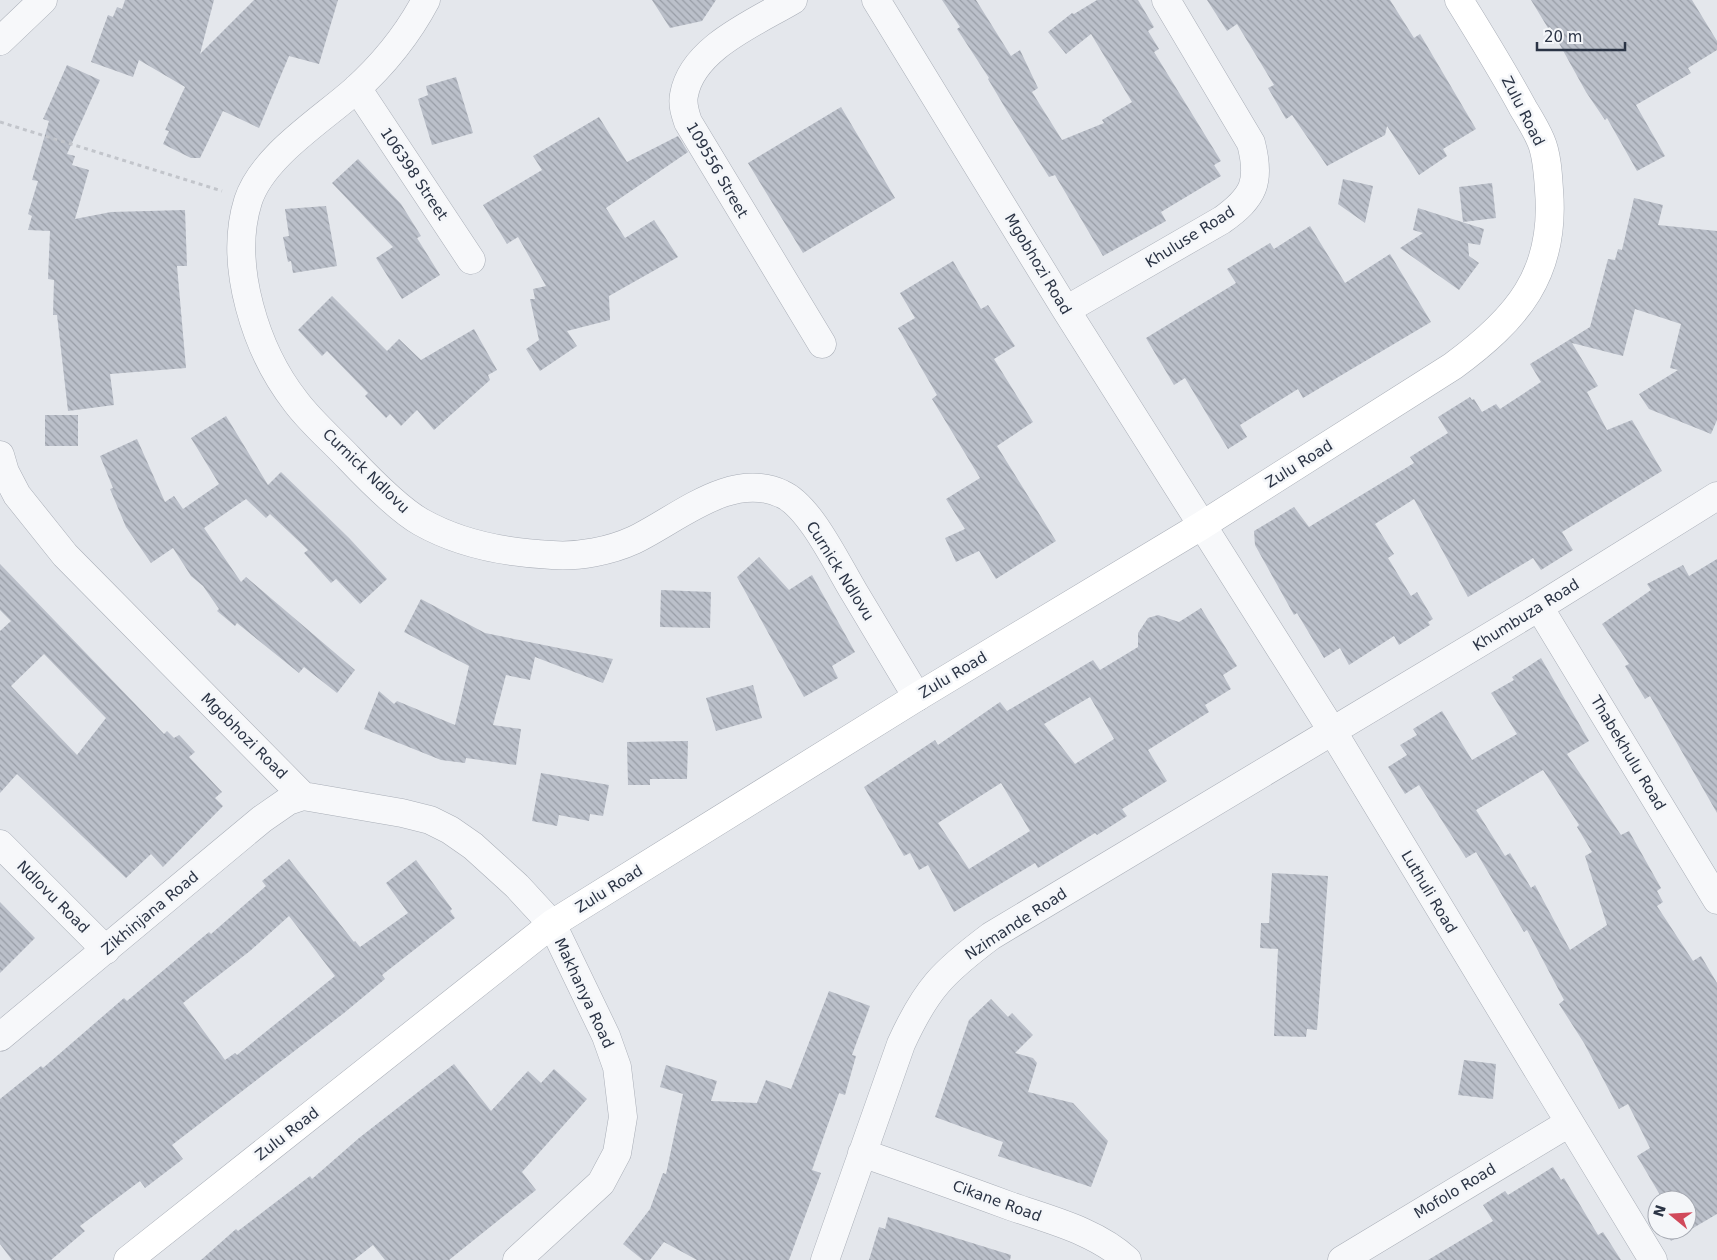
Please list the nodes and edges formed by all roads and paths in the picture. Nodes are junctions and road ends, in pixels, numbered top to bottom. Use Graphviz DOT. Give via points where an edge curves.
graph roads {
  1 [pos="43,0"];
  2 [pos="426,0"];
  3 [pos="793,0"];
  4 [pos="876,0"];
  5 [pos="1166,0"];
  6 [pos="1459,0"];
  7 [pos="0,41"];
  8 [pos="357,88"];
  9 [pos="0,122"];
  10 [pos="249,200"];
  11 [pos="471,260"];
  12 [pos="1066,310"];
  13 [pos="822,344"];
  14 [pos="0,455"];
  15 [pos="1717,496"];
  16 [pos="1201,526"];
  17 [pos="1539,607"];
  18 [pos="917,697"];
  19 [pos="1333,732"];
  20 [pos="303,796"];
  21 [pos="0,844"];
  22 [pos="1717,900"];
  23 [pos="552,924"];
  24 [pos="106,950"];
  25 [pos="0,1037"];
  26 [pos="1569,1123"];
  27 [pos="862,1153"];
  28 [pos="1371,1252"];
  29 [pos="128,1260"];
  30 [pos="517,1260"];
  31 [pos="825,1260"];
  32 [pos="1127,1260"];
  33 [pos="1342,1260"];
  34 [pos="1653,1260"];
  1 -- 7 [label="street"];
  2 -- 8 [label="street, Curnick Ndlovu" via="403,38"];
  3 -- 13 [label="street, 109556 Street" via="721,43 698,63 683,96 688,122"];
  4 -- 12 [label="street, Mgobhozi Road"];
  5 -- 12 [label="street, Khuluse Road" via="1251,144 1256,181 1250,194 1222,220"];
  6 -- 16 [label="street, Zulu Road" via="1542,142 1551,207 1539,272 1525,298 1489,340"];
  8 -- 10 [label="street, Curnick Ndlovu" via="274,159"];
  8 -- 11 [label="street, 106398 Street"];
  9 -- 10 [label="path"];
  10 -- 18 [label="street, Curnick Ndlovu" via="242,256 248,298 257,332 275,371 303,410 369,478 419,521 447,534 505,550 556,556 597,552 632,541 714,496 740,489 765,488 785,494 814,526"];
  12 -- 16 [label="street, Mgobhozi Road"];
  14 -- 20 [label="street, Mgobhozi Road" via="17,495 66,555"];
  15 -- 17 [label="street, Khumbuza Road"];
  16 -- 18 [label="street, Zulu Road"];
  16 -- 19 [label="street, Luthuli Road"];
  17 -- 19 [label="street, Khumbuza Road"];
  17 -- 22 [label="street, Thabekhulu Road"];
  18 -- 23 [label="street, Zulu Road"];
  19 -- 26 [label="street, Luthuli Road"];
  19 -- 27 [label="street, Nzimande Road" via="991,936 942,975 911,1022"];
  20 -- 23 [label="street" via="402,812 450,830 517,886"];
  20 -- 24 [label="street, Zikhinjana Road" via="288,801 262,819"];
  21 -- 24 [label="street, Ndlovu Road"];
  23 -- 29 [label="street, Zulu Road"];
  23 -- 30 [label="street, Makhanya Road" via="606,1036 617,1067 623,1117 617,1153 601,1183"];
  24 -- 25 [label="street, Zikhinjana Road"];
  26 -- 28 [label="street, Mofolo Road"];
  26 -- 34 [label="street, Luthuli Road"];
  27 -- 31 [label="street, Nzimande Road"];
  27 -- 32 [label="street, Cikane Road" via="1092,1236"];
  28 -- 33 [label="street, Mofolo Road"];
}
